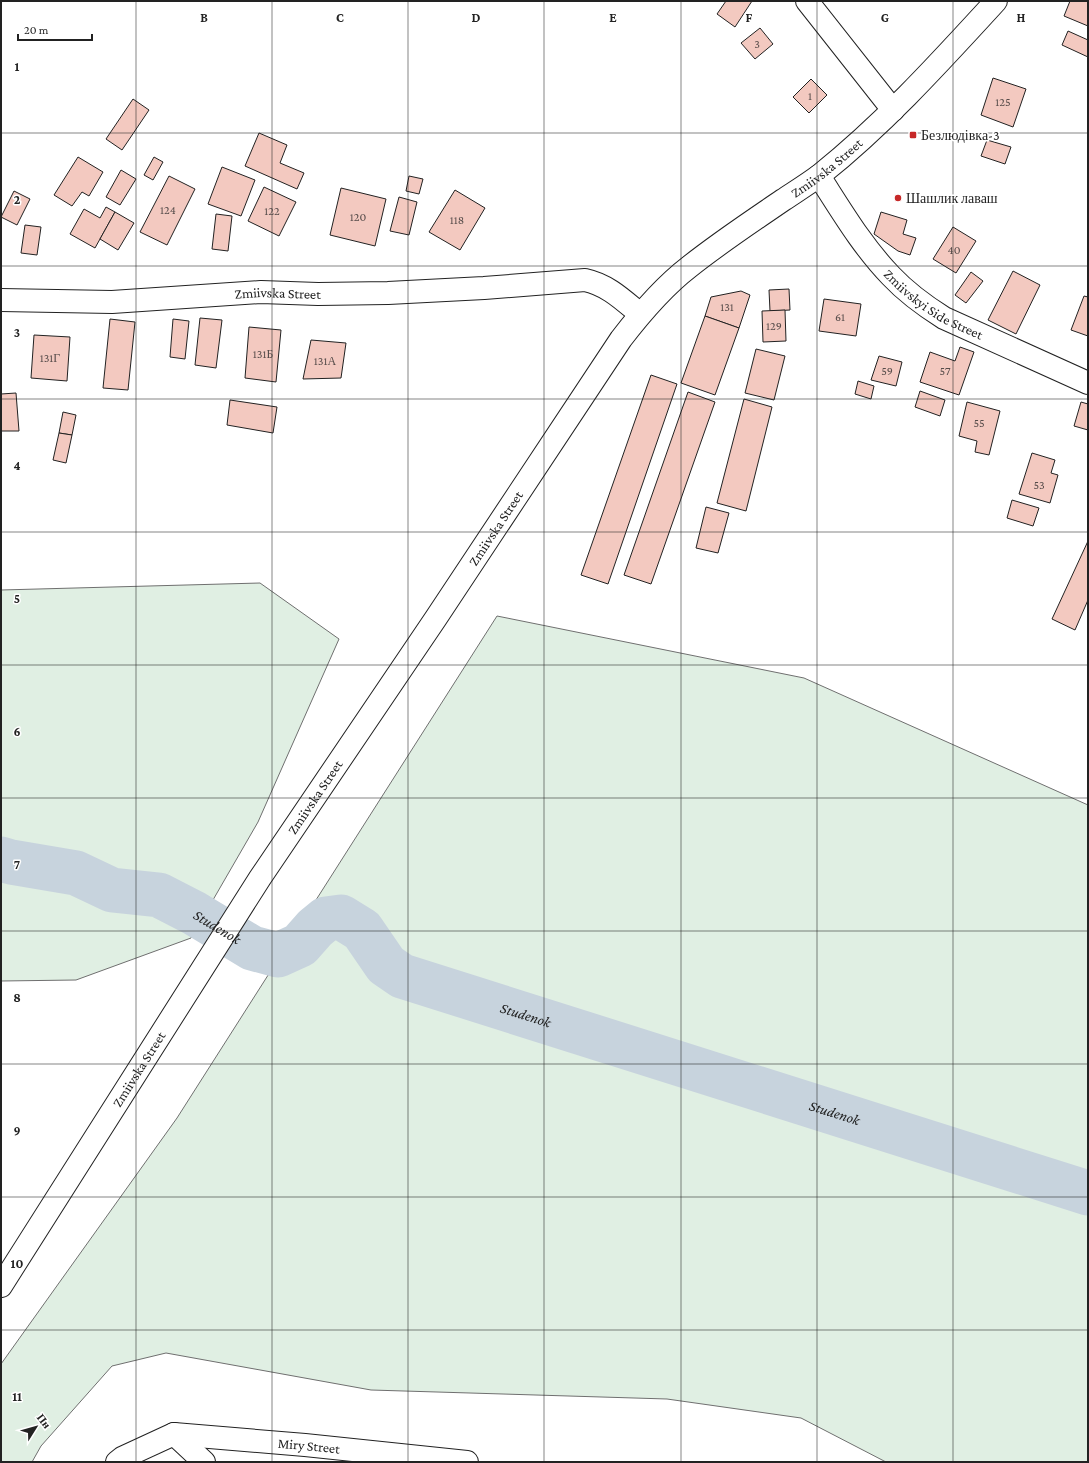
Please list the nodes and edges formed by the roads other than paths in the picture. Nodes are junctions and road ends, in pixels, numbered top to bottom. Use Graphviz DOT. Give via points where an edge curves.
graph roads {
  1 [pos="807,1"];
  2 [pos="996,1"];
  3 [pos="893,110"];
  4 [pos="819,176"];
  5 [pos="1,300"];
  6 [pos="640,314"];
  7 [pos="1088,383"];
  8 [pos="1,1286"];
  9 [pos="174,1434"];
  10 [pos="117,1462"];
  11 [pos="204,1462"];
  12 [pos="467,1462"];
  1 -- 3 [label="main road"];
  2 -- 3 [label="main road, Zmiivska Street"];
  3 -- 4 [label="main road, Zmiivska Street"];
  4 -- 6 [label="main road, Zmiivska Street" via="689,266"];
  4 -- 7 [label="main road, Zmiivskyi Side Street" via="876,259 891,277 927,307 944,318"];
  5 -- 6 [label="main road, Zmiivska Street" via="112,302 261,292 388,293 585,280 606,288"];
  6 -- 8 [label="main road, Zmiivska Street" via="602,365 436,618 260,878"];
  9 -- 10 [label="main road"];
  9 -- 11 [label="main road"];
  9 -- 12 [label="main road, Miry Street"];
}
